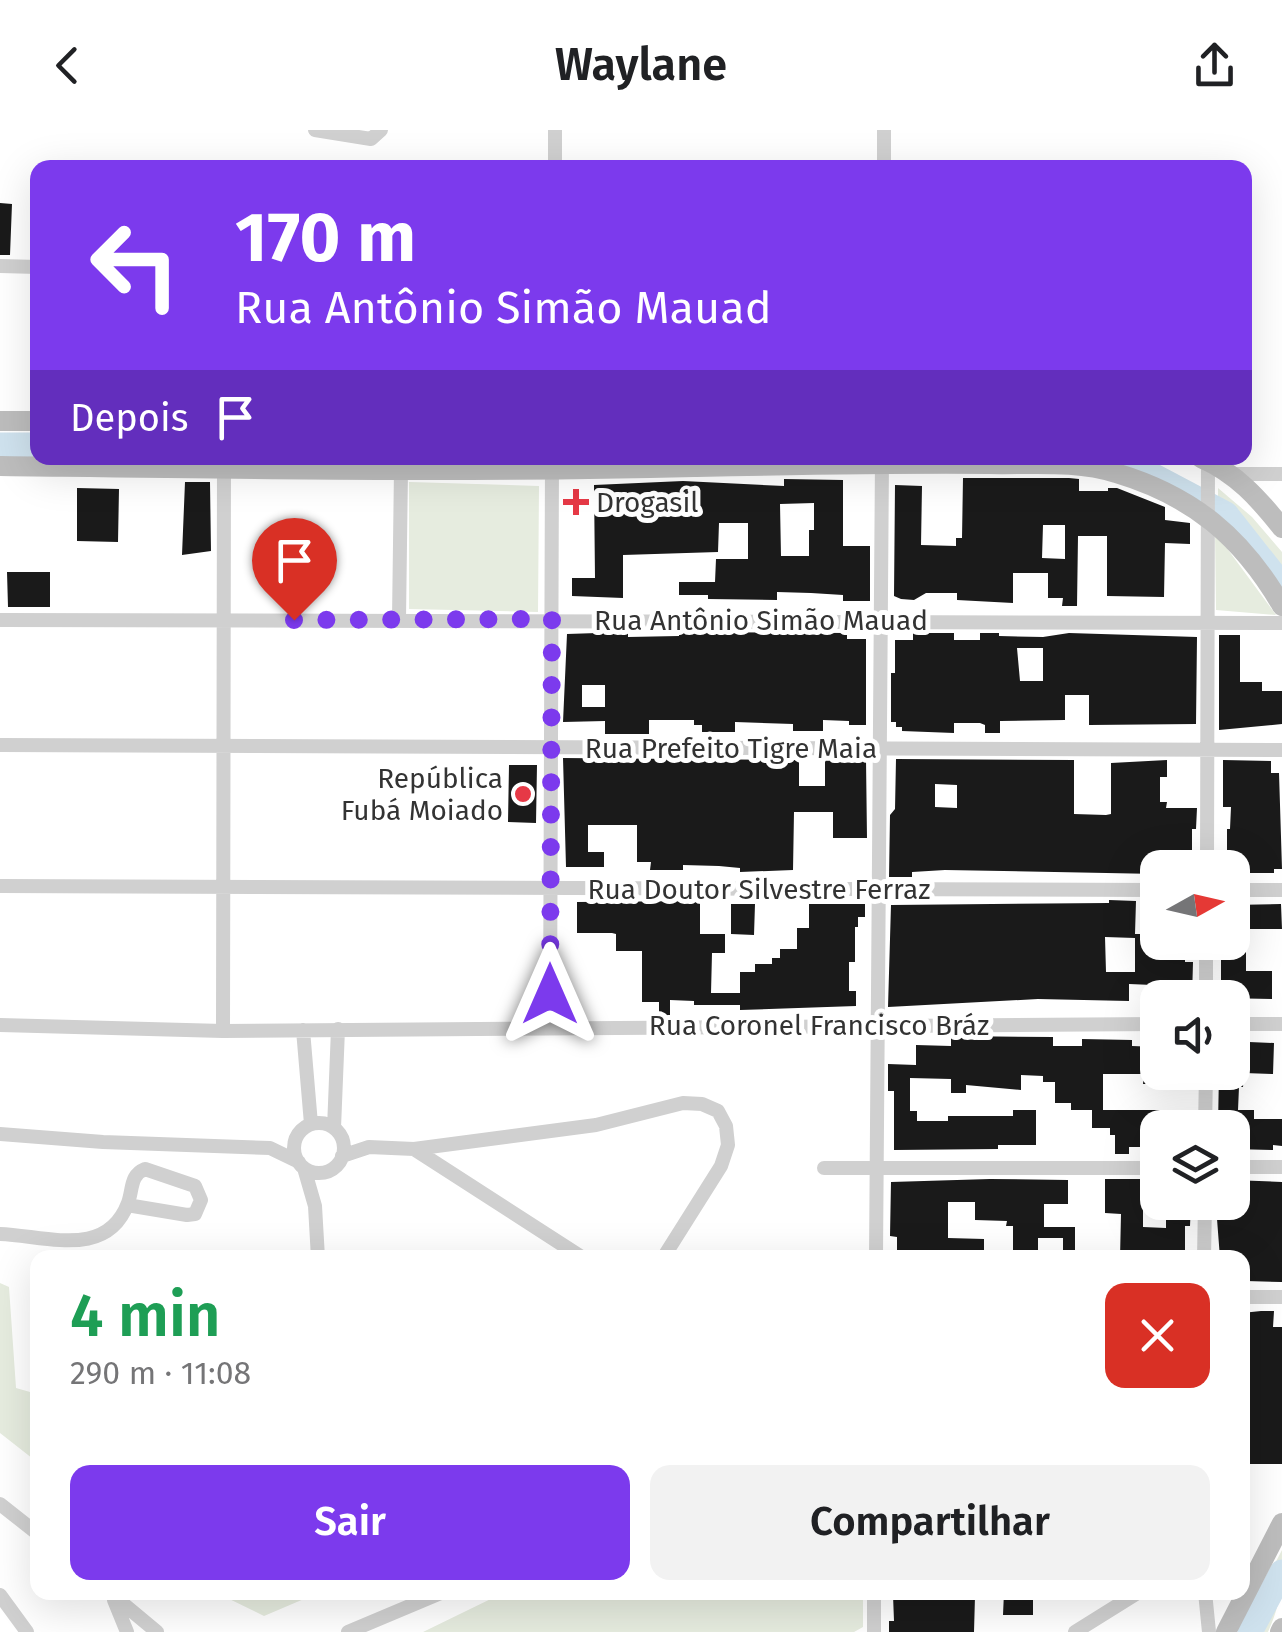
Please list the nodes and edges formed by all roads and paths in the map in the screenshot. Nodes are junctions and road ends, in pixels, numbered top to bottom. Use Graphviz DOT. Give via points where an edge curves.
graph roads {
  1 [pos="315,130"];
  2 [pos="381,130"];
  3 [pos="555,130"];
  4 [pos="884,130"];
  5 [pos="555,160"];
  6 [pos="884,160"];
  7 [pos="0,266"];
  8 [pos="30,266"];
  9 [pos="0,421"];
  10 [pos="30,421"];
  11 [pos="56,465"];
  12 [pos="224,465"];
  13 [pos="299,465"];
  14 [pos="522,465"];
  15 [pos="552,465"];
  16 [pos="882,465"];
  17 [pos="1040,465"];
  18 [pos="1206,465"];
  19 [pos="1210,465"];
  20 [pos="0,466"];
  21 [pos="400,469"];
  22 [pos="1230,474"];
  23 [pos="1282,474"];
  24 [pos="1209,512"];
  25 [pos="1282,528"];
  26 [pos="1282,606"];
  27 [pos="399,619"];
  28 [pos="552,619"];
  29 [pos="0,620"];
  30 [pos="224,620"];
  31 [pos="881,621"];
  32 [pos="1208,623"];
  33 [pos="1282,623"];
  34 [pos="0,745"];
  35 [pos="224,746"];
  36 [pos="552,747"];
  37 [pos="880,748"];
  38 [pos="1208,750"];
  39 [pos="1282,750"];
  40 [pos="1207,850"];
  41 [pos="0,886"];
  42 [pos="224,887"];
  43 [pos="551,888"];
  44 [pos="879,889"];
  45 [pos="1140,890"];
  46 [pos="1250,890"];
  47 [pos="1282,890"];
  48 [pos="0,1024"];
  49 [pos="1140,1024"];
  50 [pos="1250,1024"];
  51 [pos="1282,1024"];
  52 [pos="550,1026"];
  53 [pos="878,1026"];
  54 [pos="338,1029"];
  55 [pos="303,1030"];
  56 [pos="224,1031"];
  57 [pos="311,1124"];
  58 [pos="336,1130"];
  59 [pos="0,1134"];
  60 [pos="298,1134"];
  61 [pos="369,1146"];
  62 [pos="270,1148"];
  63 [pos="414,1149"];
  64 [pos="342,1156"];
  65 [pos="301,1165"];
  66 [pos="1250,1167"];
  67 [pos="1282,1167"];
  68 [pos="824,1168"];
  69 [pos="877,1168"];
  70 [pos="1140,1168"];
  71 [pos="326,1172"];
  72 [pos="127,1205"];
  73 [pos="315,1206"];
  74 [pos="1205,1220"];
  75 [pos="0,1234"];
  76 [pos="318,1250"];
  77 [pos="570,1250"];
  78 [pos="668,1250"];
  79 [pos="876,1250"];
  80 [pos="1204,1250"];
  81 [pos="1250,1297"];
  82 [pos="1282,1297"];
  83 [pos="0,1504"];
  84 [pos="1282,1522"];
  85 [pos="30,1528"];
  86 [pos="1250,1568"];
  87 [pos="0,1596"];
  88 [pos="113,1600"];
  89 [pos="118,1600"];
  90 [pos="424,1600"];
  91 [pos="874,1600"];
  92 [pos="1126,1600"];
  93 [pos="1206,1600"];
  94 [pos="1238,1600"];
  95 [pos="27,1632"];
  96 [pos="127,1632"];
  97 [pos="158,1632"];
  98 [pos="348,1632"];
  99 [pos="874,1632"];
  100 [pos="1075,1632"];
  101 [pos="1209,1632"];
  102 [pos="1226,1632"];
  1 -- 2 [label="street" via="364,139"];
  3 -- 5 [label="street"];
  4 -- 6 [label="street"];
  7 -- 8 [label="street"];
  9 -- 10 [label="main road"];
  11 -- 20 [label="main road"];
  12 -- 30 [label="street"];
  13 -- 21 [label="main road"];
  14 -- 21 [label="main road"];
  15 -- 28 [label="street"];
  16 -- 31 [label="street"];
  17 -- 24 [label="main road" via="1112,471"];
  18 -- 24 [label="street"];
  19 -- 22 [label="main road"];
  21 -- 27 [label="street"];
  22 -- 23 [label="street"];
  22 -- 25 [label="main road"];
  24 -- 26 [label="main road"];
  24 -- 32 [label="street"];
  27 -- 28 [label="street, Rua Antônio Simão Mauad"];
  27 -- 30 [label="street, Rua Antônio Simão Mauad"];
  28 -- 31 [label="street, Rua Antônio Simão Mauad"];
  28 -- 36 [label="street"];
  29 -- 30 [label="street, Rua Antônio Simão Mauad"];
  30 -- 35 [label="street"];
  31 -- 32 [label="street, Rua Antônio Simão Mauad"];
  31 -- 37 [label="street"];
  32 -- 33 [label="street, Rua Antônio Simão Mauad"];
  32 -- 38 [label="street"];
  34 -- 35 [label="street, Rua Prefeito Tigre Maia"];
  35 -- 36 [label="street, Rua Prefeito Tigre Maia"];
  35 -- 42 [label="street"];
  36 -- 37 [label="street, Rua Prefeito Tigre Maia"];
  36 -- 43 [label="street"];
  37 -- 38 [label="street, Rua Prefeito Tigre Maia"];
  37 -- 44 [label="street"];
  38 -- 39 [label="street, Rua Prefeito Tigre Maia"];
  38 -- 40 [label="street"];
  41 -- 42 [label="street, Rua Doutor Silvestre Ferraz"];
  42 -- 43 [label="street, Rua Doutor Silvestre Ferraz"];
  42 -- 56 [label="street"];
  43 -- 44 [label="street, Rua Doutor Silvestre Ferraz"];
  43 -- 52 [label="street"];
  44 -- 45 [label="street, Rua Doutor Silvestre Ferraz"];
  44 -- 53 [label="street"];
  46 -- 47 [label="street"];
  48 -- 56 [label="street, Rua Coronel Francisco Bráz"];
  49 -- 53 [label="street, Rua Coronel Francisco Bráz"];
  50 -- 51 [label="street"];
  52 -- 53 [label="street, Rua Coronel Francisco Bráz"];
  52 -- 54 [label="street, Rua Coronel Francisco Bráz"];
  53 -- 69 [label="street"];
  54 -- 55 [label="street, Rua Coronel Francisco Bráz"];
  54 -- 58 [label="street"];
  55 -- 56 [label="street, Rua Coronel Francisco Bráz"];
  55 -- 57 [label="street"];
  57 -- 58 [label="street"];
  57 -- 60 [label="street"];
  58 -- 61 [label="street"];
  58 -- 64 [label="street"];
  59 -- 62 [label="street"];
  60 -- 62 [label="street"];
  60 -- 65 [label="street"];
  61 -- 63 [label="street"];
  61 -- 64 [label="street"];
  62 -- 65 [label="street"];
  63 -- 77 [label="street"];
  63 -- 78 [label="street" via="702,1104 718,1111 728,1146"];
  64 -- 71 [label="street"];
  65 -- 71 [label="street"];
  65 -- 73 [label="street"];
  66 -- 67 [label="street"];
  68 -- 69 [label="street"];
  69 -- 70 [label="street"];
  69 -- 79 [label="street"];
  71 -- 73 [label="street"];
  72 -- 72 [label="street" via="134,1178 145,1169 195,1186 201,1200 195,1214 187,1215"];
  72 -- 75 [label="street" via="112,1229 96,1238"];
  73 -- 76 [label="street"];
  74 -- 80 [label="street"];
  81 -- 82 [label="street"];
  83 -- 85 [label="street"];
  84 -- 86 [label="main road"];
  87 -- 95 [label="street"];
  88 -- 96 [label="street"];
  89 -- 97 [label="street"];
  90 -- 98 [label="street"];
  91 -- 99 [label="street"];
  92 -- 100 [label="street"];
  93 -- 101 [label="street"];
  94 -- 102 [label="main road"];
}
